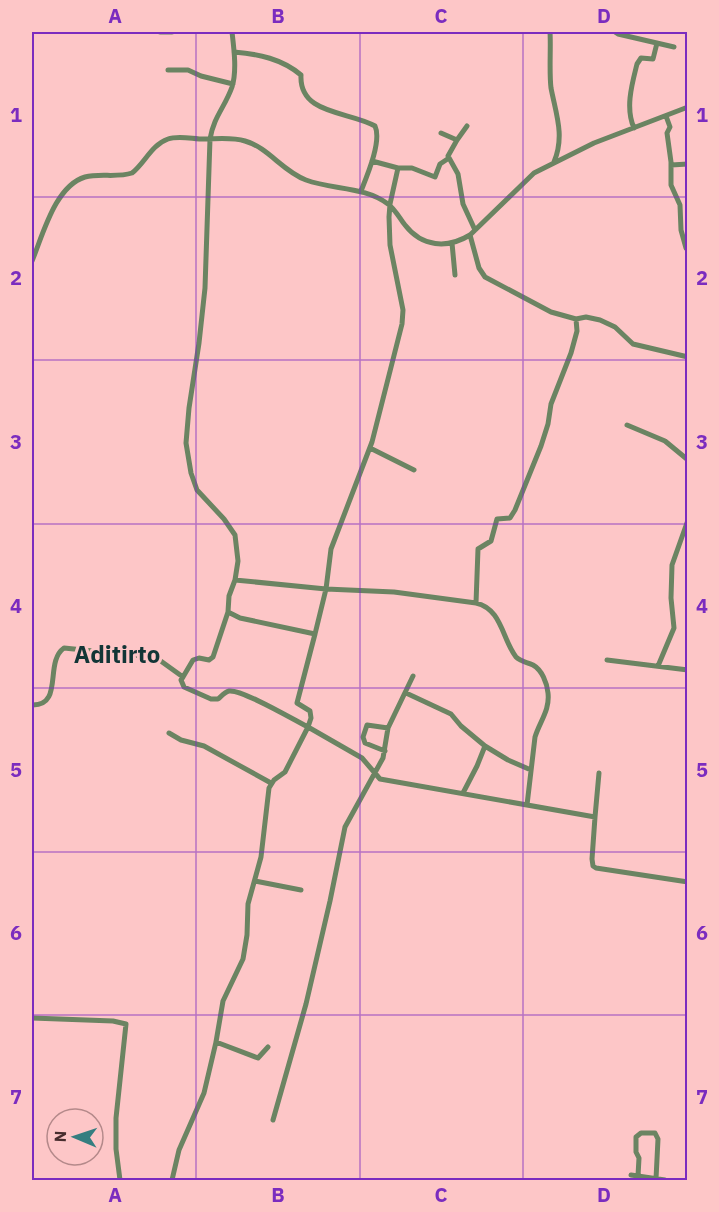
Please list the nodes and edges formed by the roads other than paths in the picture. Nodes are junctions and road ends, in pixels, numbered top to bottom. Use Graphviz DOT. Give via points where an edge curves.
graph roads {
  1 [pos="160,32"];
  2 [pos="172,32"];
  3 [pos="232,32"];
  4 [pos="550,32"];
  5 [pos="615,32"];
  6 [pos="657,43"];
  7 [pos="674,47"];
  8 [pos="234,52"];
  9 [pos="168,70"];
  10 [pos="233,84"];
  11 [pos="687,107"];
  12 [pos="666,116"];
  13 [pos="467,126"];
  14 [pos="633,128"];
  15 [pos="441,133"];
  16 [pos="210,139"];
  17 [pos="457,140"];
  18 [pos="449,158"];
  19 [pos="372,161"];
  20 [pos="554,162"];
  21 [pos="671,165"];
  22 [pos="687,165"];
  23 [pos="398,168"];
  24 [pos="361,191"];
  25 [pos="390,204"];
  26 [pos="472,232"];
  27 [pos="452,243"];
  28 [pos="686,248"];
  29 [pos="32,261"];
  30 [pos="455,275"];
  31 [pos="576,319"];
  32 [pos="687,357"];
  33 [pos="627,425"];
  34 [pos="370,448"];
  35 [pos="687,460"];
  36 [pos="414,470"];
  37 [pos="687,520"];
  38 [pos="235,580"];
  39 [pos="326,589"];
  40 [pos="476,603"];
  41 [pos="228,612"];
  42 [pos="315,634"];
  43 [pos="607,660"];
  44 [pos="658,666"];
  45 [pos="687,670"];
  46 [pos="413,676"];
  47 [pos="183,677"];
  48 [pos="406,693"];
  49 [pos="32,705"];
  50 [pos="308,727"];
  51 [pos="388,728"];
  52 [pos="169,733"];
  53 [pos="485,746"];
  54 [pos="385,751"];
  55 [pos="531,770"];
  56 [pos="599,773"];
  57 [pos="375,774"];
  58 [pos="271,783"];
  59 [pos="463,793"];
  60 [pos="527,805"];
  61 [pos="596,817"];
  62 [pos="255,881"];
  63 [pos="687,882"];
  64 [pos="301,890"];
  65 [pos="32,1018"];
  66 [pos="216,1042"];
  67 [pos="268,1047"];
  68 [pos="273,1120"];
  69 [pos="631,1175"];
  70 [pos="638,1176"];
  71 [pos="647,1179"];
  72 [pos="656,1179"];
  73 [pos="120,1180"];
  74 [pos="172,1180"];
  75 [pos="665,1180"];
  1 -- 2 [label="street"];
  3 -- 8 [label="street"];
  4 -- 20 [label="street" via="551,88 559,126"];
  5 -- 6 [label="street"];
  6 -- 7 [label="street"];
  6 -- 14 [label="street" via="653,59 641,58 637,64 629,104"];
  8 -- 10 [label="street"];
  8 -- 19 [label="street" via="264,55 283,64 300,74 302,87 314,105 375,126"];
  9 -- 10 [label="street" via="188,70"];
  10 -- 16 [label="street"];
  11 -- 12 [label="street"];
  12 -- 14 [label="street"];
  12 -- 21 [label="street" via="670,125 667,133"];
  13 -- 17 [label="street"];
  14 -- 20 [label="street"];
  15 -- 17 [label="street"];
  16 -- 24 [label="street" via="244,141 304,179"];
  16 -- 29 [label="street" via="170,138 157,145 132,173 102,174 77,181 57,202"];
  16 -- 38 [label="street" via="205,288 186,443 197,490 235,535"];
  17 -- 18 [label="street"];
  18 -- 23 [label="street" via="441,164 436,177 412,168"];
  18 -- 26 [label="street" via="458,174"];
  19 -- 23 [label="street"];
  19 -- 24 [label="street"];
  20 -- 26 [label="street" via="526,180"];
  21 -- 22 [label="street"];
  21 -- 28 [label="street" via="671,185 680,205"];
  23 -- 25 [label="street"];
  24 -- 25 [label="street"];
  25 -- 27 [label="street" via="419,238 432,244"];
  25 -- 34 [label="street" via="390,245 404,315"];
  26 -- 27 [label="street"];
  26 -- 31 [label="street" via="479,268 485,277 551,312"];
  27 -- 30 [label="street"];
  31 -- 32 [label="street" via="600,320 615,327 633,344"];
  31 -- 40 [label="street" via="577,331 550,404 541,446 515,510 510,518 497,519 491,542 478,549"];
  33 -- 35 [label="street" via="665,441"];
  34 -- 36 [label="street"];
  34 -- 39 [label="street" via="334,540"];
  37 -- 44 [label="street" via="672,565 674,628"];
  38 -- 39 [label="street"];
  38 -- 41 [label="street"];
  39 -- 40 [label="street" via="394,592"];
  39 -- 42 [label="street"];
  40 -- 55 [label="street" via="487,606 515,655 535,666 547,686 547,710 538,726"];
  41 -- 42 [label="street" via="247,620"];
  41 -- 47 [label="street" via="213,657 193,660"];
  42 -- 50 [label="street" via="297,700 311,713"];
  43 -- 44 [label="street"];
  44 -- 45 [label="street"];
  46 -- 48 [label="street"];
  47 -- 49 [label="street" via="152,657 64,648 57,655 48,699"];
  47 -- 50 [label="street" via="184,687 205,697 218,699 228,691 234,692"];
  48 -- 51 [label="street"];
  48 -- 53 [label="street" via="451,714"];
  50 -- 57 [label="street" via="362,758"];
  50 -- 58 [label="street" via="285,772"];
  51 -- 54 [label="street"];
  51 -- 54 [label="street" via="367,725 363,737 365,743"];
  52 -- 58 [label="street" via="204,746"];
  53 -- 55 [label="street"];
  53 -- 59 [label="street"];
  54 -- 57 [label="street"];
  55 -- 60 [label="street"];
  56 -- 61 [label="street"];
  57 -- 59 [label="street" via="384,780"];
  57 -- 68 [label="street" via="345,827 306,1004"];
  58 -- 62 [label="street"];
  59 -- 60 [label="street"];
  60 -- 61 [label="street"];
  61 -- 63 [label="street" via="592,859 596,868"];
  62 -- 64 [label="street"];
  62 -- 66 [label="street" via="248,904 243,959 223,1001"];
  65 -- 73 [label="street" via="126,1024 116,1118"];
  66 -- 67 [label="street" via="258,1058"];
  66 -- 74 [label="street" via="204,1093 179,1150"];
  69 -- 70 [label="street"];
  70 -- 71 [label="street"];
  70 -- 72 [label="street" via="636,1137 655,1133"];
  71 -- 72 [label="street"];
  72 -- 75 [label="street"];
}
